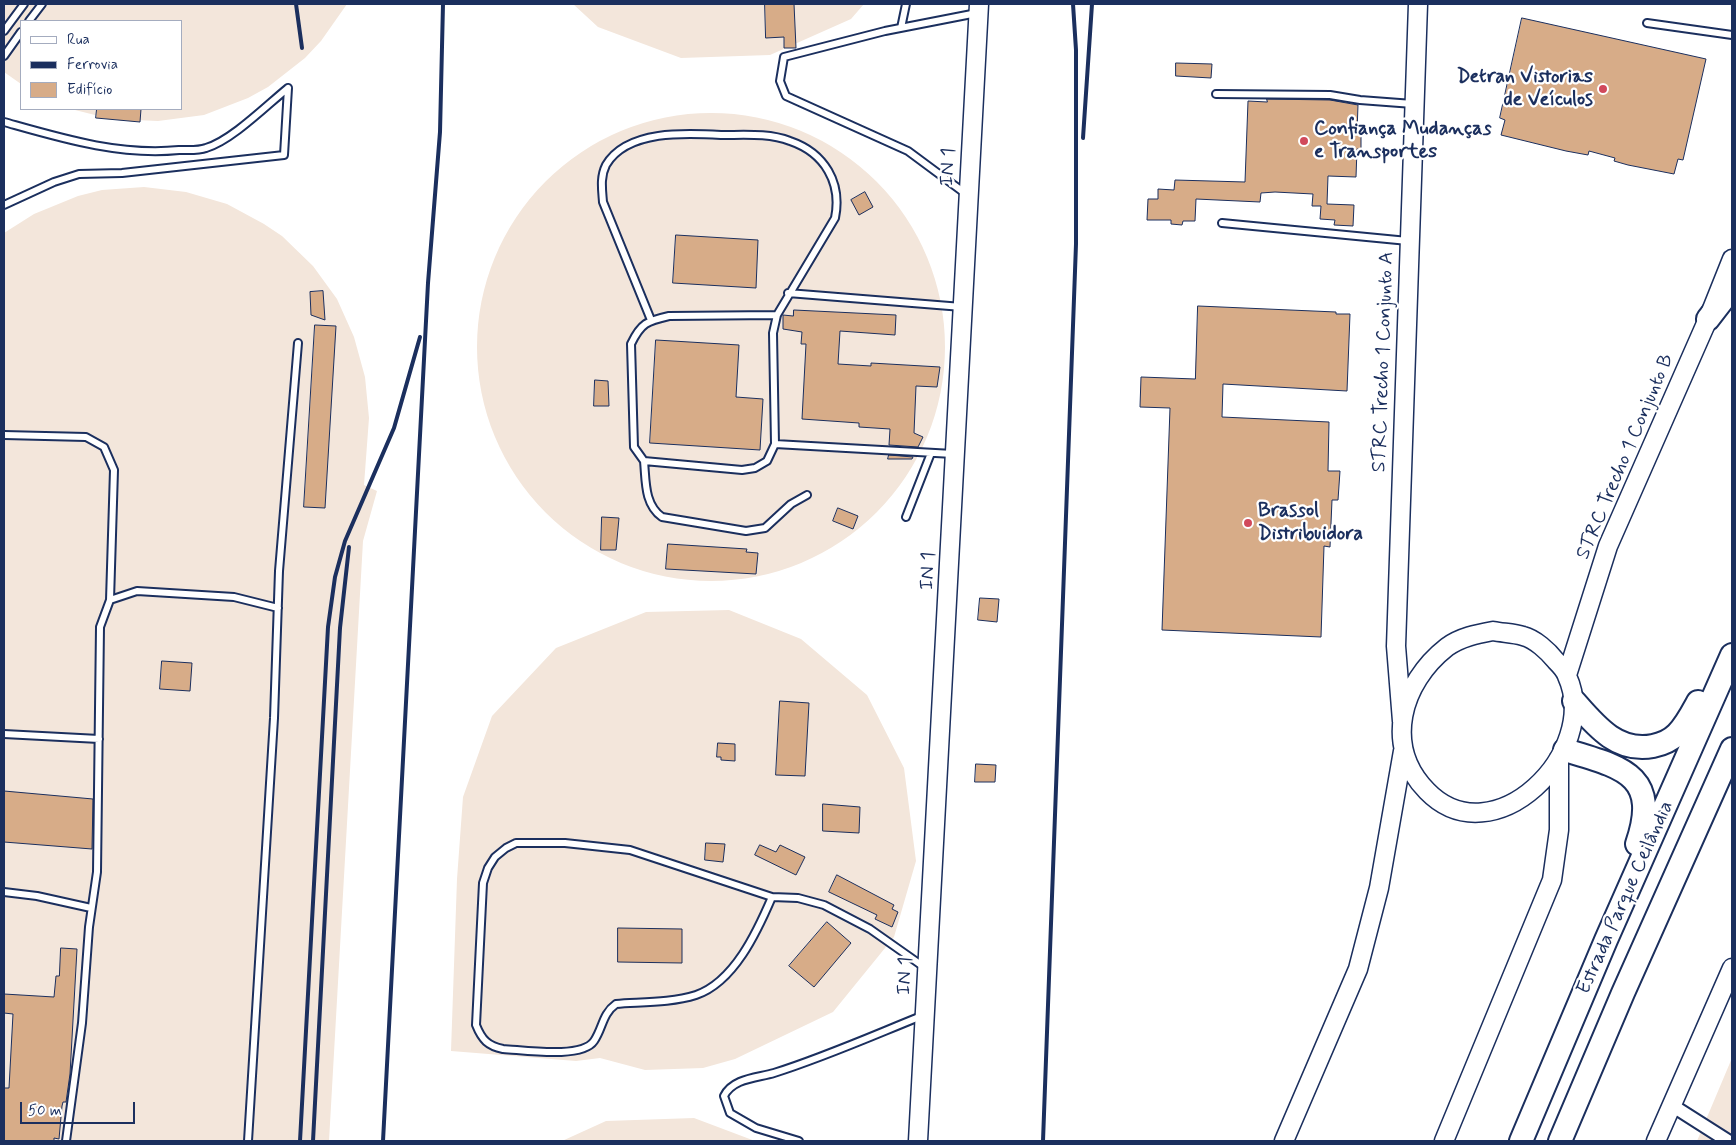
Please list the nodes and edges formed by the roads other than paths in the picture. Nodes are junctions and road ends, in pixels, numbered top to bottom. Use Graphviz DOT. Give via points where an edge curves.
graph roads {
  1 [pos="24,4"];
  2 [pos="42,4"];
  3 [pos="906,4"];
  4 [pos="1418,4"];
  5 [pos="979,8"];
  6 [pos="30,20"];
  7 [pos="1647,23"];
  8 [pos="901,28"];
  9 [pos="4,31"];
  10 [pos="20,33"];
  11 [pos="1732,35"];
  12 [pos="4,56"];
  13 [pos="1216,94"];
  14 [pos="1414,104"];
  15 [pos="4,122"];
  16 [pos="969,196"];
  17 [pos="4,205"];
  18 [pos="1222,223"];
  19 [pos="1409,241"];
  20 [pos="1732,259"];
  21 [pos="1732,288"];
  22 [pos="788,293"];
  23 [pos="964,307"];
  24 [pos="776,315"];
  25 [pos="1708,319"];
  26 [pos="652,320"];
  27 [pos="298,343"];
  28 [pos="4,435"];
  29 [pos="774,444"];
  30 [pos="931,453"];
  31 [pos="956,454"];
  32 [pos="644,461"];
  33 [pos="807,495"];
  34 [pos="906,517"];
  35 [pos="110,600"];
  36 [pos="278,608"];
  37 [pos="1732,645"];
  38 [pos="1732,655"];
  39 [pos="1567,675"];
  40 [pos="1574,700"];
  41 [pos="1402,721"];
  42 [pos="4,734"];
  43 [pos="99,739"];
  44 [pos="1732,749"];
  45 [pos="1403,750"];
  46 [pos="1562,754"];
  47 [pos="4,892"];
  48 [pos="772,897"];
  49 [pos="91,908"];
  50 [pos="1606,940"];
  51 [pos="1732,968"];
  52 [pos="927,969"];
  53 [pos="925,1014"];
  54 [pos="1673,1106"];
  55 [pos="66,1141"];
  56 [pos="248,1141"];
  57 [pos="799,1141"];
  58 [pos="918,1141"];
  59 [pos="1284,1141"];
  60 [pos="1444,1141"];
  61 [pos="1522,1141"];
  62 [pos="1560,1141"];
  63 [pos="1656,1141"];
  64 [pos="1728,1141"];
  1 -- 9 [label="lane"];
  2 -- 6 [label="lane"];
  3 -- 8 [label="lane"];
  4 -- 14 [label="main road, STRC Trecho 1 Conjunto A"];
  5 -- 8 [label="lane"];
  5 -- 16 [label="main road, IN 1"];
  7 -- 11 [label="lane"];
  8 -- 16 [label="lane" via="784,57 780,81 786,96 908,151"];
  10 -- 12 [label="lane"];
  13 -- 14 [label="lane" via="1330,95"];
  14 -- 19 [label="main road, STRC Trecho 1 Conjunto A"];
  15 -- 17 [label="lane" via="76,142 132,151 206,148 234,132 288,88 284,155 122,173 79,174"];
  16 -- 23 [label="main road, IN 1"];
  18 -- 19 [label="lane"];
  19 -- 41 [label="main road, STRC Trecho 1 Conjunto A" via="1396,646"];
  20 -- 25 [label="main road, STRC Trecho 1 Conjunto B"];
  21 -- 25 [label="highway"];
  22 -- 23 [label="lane"];
  22 -- 24 [label="lane"];
  22 -- 26 [label="lane" via="835,218 838,203 836,185 826,168 811,152 790,141 767,136 676,133 642,140 620,150 607,164 601,181 603,202"];
  23 -- 31 [label="main road, IN 1"];
  24 -- 26 [label="lane" via="669,316"];
  24 -- 29 [label="lane" via="773,333"];
  25 -- 39 [label="main road, STRC Trecho 1 Conjunto B" via="1608,546"];
  26 -- 32 [label="lane" via="638,329 631,344 634,447"];
  27 -- 36 [label="lane"];
  28 -- 35 [label="lane" via="86,437 104,447 114,470"];
  29 -- 30 [label="lane"];
  29 -- 32 [label="lane" via="767,461 755,468 742,470"];
  30 -- 31 [label="lane"];
  30 -- 34 [label="lane"];
  31 -- 52 [label="main road, IN 1"];
  32 -- 33 [label="lane" via="649,502 662,517 746,531 765,528 791,504"];
  35 -- 36 [label="lane" via="136,591 234,597"];
  35 -- 43 [label="lane" via="100,627"];
  36 -- 56 [label="lane"];
  37 -- 40 [label="highway" via="1685,725 1665,743 1647,747 1612,739 1597,728"];
  38 -- 50 [label="highway, Estrada Parque Ceilândia"];
  39 -- 40 [label="main road"];
  39 -- 41 [label="main road" via="1548,652 1525,636 1493,631 1466,637 1447,647 1424,672 1411,692"];
  40 -- 46 [label="main road" via="1572,729"];
  41 -- 45 [label="main road"];
  42 -- 43 [label="lane"];
  43 -- 49 [label="lane" via="97,872"];
  44 -- 62 [label="highway, Estrada Parque Ceilândia"];
  45 -- 46 [label="main road" via="1416,781 1434,799 1470,814 1514,803 1545,778"];
  45 -- 59 [label="main road" via="1379,888 1358,969"];
  46 -- 50 [label="highway" via="1603,761 1633,778 1642,791 1644,824"];
  46 -- 60 [label="main road" via="1559,830 1552,880"];
  47 -- 49 [label="lane"];
  48 -- 48 [label="lane" via="752,936 722,979 709,989 674,1000 616,1004 605,1016 594,1041 580,1051 503,1049 491,1046 480,1034 476,1025 483,883 488,868 506,848 526,842 630,850"];
  48 -- 52 [label="lane" via="798,898 824,905 870,929"];
  49 -- 55 [label="lane" via="82,1023"];
  50 -- 61 [label="highway, Estrada Parque Ceilândia"];
  51 -- 54 [label="main road"];
  52 -- 53 [label="main road, IN 1"];
  53 -- 57 [label="lane" via="818,1059 728,1088 724,1096 730,1113 756,1128"];
  53 -- 58 [label="main road, IN 1"];
  54 -- 63 [label="main road"];
  54 -- 64 [label="street"];
}
